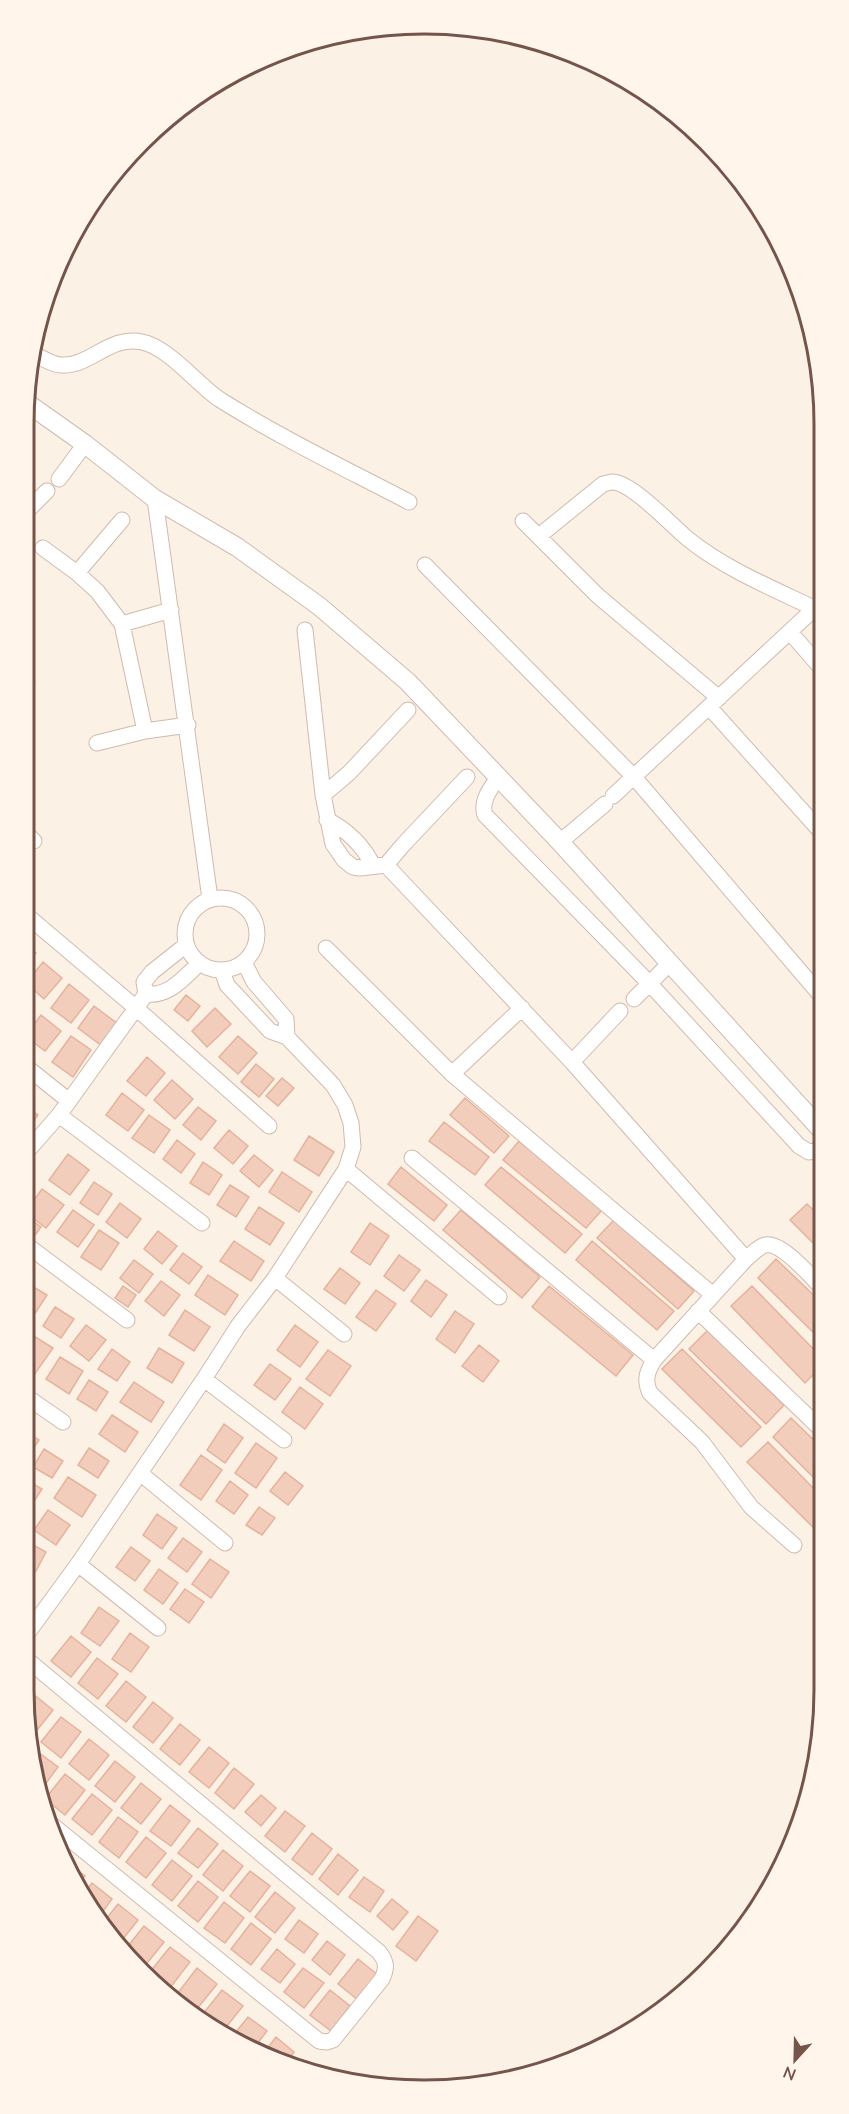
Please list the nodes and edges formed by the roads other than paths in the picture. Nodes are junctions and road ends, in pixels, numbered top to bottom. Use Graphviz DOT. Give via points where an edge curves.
graph roads {
  1 [pos="41,358"];
  2 [pos="35,408"];
  3 [pos="85,444"];
  4 [pos="59,479"];
  5 [pos="47,491"];
  6 [pos="155,499"];
  7 [pos="409,502"];
  8 [pos="34,504"];
  9 [pos="122,520"];
  10 [pos="523,521"];
  11 [pos="539,536"];
  12 [pos="43,548"];
  13 [pos="425,566"];
  14 [pos="77,573"];
  15 [pos="814,608"];
  16 [pos="171,610"];
  17 [pos="814,614"];
  18 [pos="122,624"];
  19 [pos="305,630"];
  20 [pos="789,632"];
  21 [pos="814,660"];
  22 [pos="714,702"];
  23 [pos="408,710"];
  24 [pos="188,724"];
  25 [pos="145,731"];
  26 [pos="97,742"];
  27 [pos="498,776"];
  28 [pos="467,777"];
  29 [pos="634,777"];
  30 [pos="323,795"];
  31 [pos="327,820"];
  32 [pos="814,823"];
  33 [pos="567,837"];
  34 [pos="380,866"];
  35 [pos="210,899"];
  36 [pos="34,921"];
  37 [pos="186,945"];
  38 [pos="326,948"];
  39 [pos="244,962"];
  40 [pos="200,963"];
  41 [pos="669,964"];
  42 [pos="222,970"];
  43 [pos="650,984"];
  44 [pos="814,987"];
  45 [pos="146,994"];
  46 [pos="634,999"];
  47 [pos="136,1008"];
  48 [pos="522,1008"];
  49 [pos="620,1011"];
  50 [pos="287,1037"];
  51 [pos="572,1062"];
  52 [pos="34,1073"];
  53 [pos="452,1074"];
  54 [pos="69,1101"];
  55 [pos="59,1115"];
  56 [pos="814,1122"];
  57 [pos="268,1126"];
  58 [pos="34,1144"];
  59 [pos="814,1151"];
  60 [pos="412,1158"];
  61 [pos="346,1169"];
  62 [pos="202,1223"];
  63 [pos="34,1250"];
  64 [pos="746,1259"];
  65 [pos="275,1278"];
  66 [pos="814,1280"];
  67 [pos="713,1294"];
  68 [pos="499,1297"];
  69 [pos="698,1311"];
  70 [pos="127,1320"];
  71 [pos="344,1334"];
  72 [pos="654,1360"];
  73 [pos="204,1380"];
  74 [pos="34,1402"];
  75 [pos="63,1422"];
  76 [pos="814,1422"];
  77 [pos="284,1440"];
  78 [pos="140,1473"];
  79 [pos="225,1543"];
  80 [pos="794,1545"];
  81 [pos="78,1564"];
  82 [pos="34,1624"];
  83 [pos="158,1628"];
  84 [pos="34,1665"];
  85 [pos="62,1833"];
  1 -- 7 [label="street" via="58,366 72,364 123,340 143,342 158,348 217,397 246,415"];
  2 -- 3 [label="street"];
  3 -- 4 [label="street"];
  3 -- 6 [label="street"];
  5 -- 8 [label="street"];
  6 -- 16 [label="street"];
  6 -- 27 [label="street" via="237,548 319,606 408,682"];
  9 -- 14 [label="street"];
  10 -- 11 [label="street"];
  11 -- 15 [label="street" via="603,484 612,482 644,499 715,558"];
  11 -- 22 [label="street"];
  12 -- 14 [label="street"];
  13 -- 29 [label="street"];
  14 -- 18 [label="street" via="97,591"];
  16 -- 18 [label="street"];
  16 -- 24 [label="street"];
  17 -- 20 [label="street"];
  18 -- 25 [label="street"];
  19 -- 30 [label="street"];
  20 -- 21 [label="street"];
  20 -- 22 [label="street"];
  22 -- 29 [label="street"];
  22 -- 32 [label="street"];
  23 -- 30 [label="street"];
  24 -- 25 [label="street"];
  24 -- 35 [label="street"];
  25 -- 26 [label="street"];
  27 -- 33 [label="street"];
  27 -- 43 [label="street" via="485,800 485,815"];
  28 -- 34 [label="street"];
  29 -- 33 [label="street"];
  29 -- 44 [label="street"];
  30 -- 31 [label="street"];
  31 -- 34 [label="street" via="349,834"];
  31 -- 34 [label="street" via="333,844 352,867"];
  33 -- 41 [label="street"];
  34 -- 48 [label="street"];
  35 -- 37 [label="street" via="191,912 184,934"];
  35 -- 39 [label="street" via="234,901 252,917 256,941"];
  36 -- 47 [label="street"];
  37 -- 40 [label="street"];
  37 -- 45 [label="street" via="152,972 144,982"];
  38 -- 53 [label="street"];
  39 -- 42 [label="street"];
  39 -- 50 [label="street" via="254,982 285,1019"];
  40 -- 42 [label="street"];
  40 -- 45 [label="street" via="158,996"];
  41 -- 43 [label="street"];
  41 -- 56 [label="street"];
  42 -- 50 [label="street" via="227,985 270,1031"];
  43 -- 46 [label="street"];
  43 -- 59 [label="street" via="799,1146"];
  45 -- 47 [label="street"];
  47 -- 54 [label="street"];
  47 -- 57 [label="street"];
  48 -- 51 [label="street"];
  48 -- 53 [label="street"];
  49 -- 51 [label="street"];
  50 -- 61 [label="street" via="333,1085 345,1105 353,1147"];
  51 -- 64 [label="street"];
  52 -- 54 [label="street"];
  53 -- 67 [label="street"];
  54 -- 55 [label="street"];
  55 -- 58 [label="street"];
  55 -- 62 [label="street"];
  60 -- 72 [label="street"];
  61 -- 65 [label="street"];
  61 -- 68 [label="street"];
  63 -- 70 [label="street"];
  64 -- 66 [label="street" via="761,1246 776,1246"];
  64 -- 67 [label="street"];
  65 -- 71 [label="street"];
  65 -- 73 [label="street"];
  67 -- 69 [label="street"];
  69 -- 72 [label="street"];
  69 -- 76 [label="street"];
  72 -- 80 [label="street" via="646,1384 650,1394 702,1442 751,1507"];
  73 -- 77 [label="street"];
  73 -- 78 [label="street"];
  74 -- 75 [label="street"];
  78 -- 79 [label="street"];
  78 -- 81 [label="street"];
  81 -- 82 [label="street"];
  81 -- 83 [label="street"];
  84 -- 85 [label="street" via="379,1952 385,1959 382,1979 333,2040 319,2041"];
}
